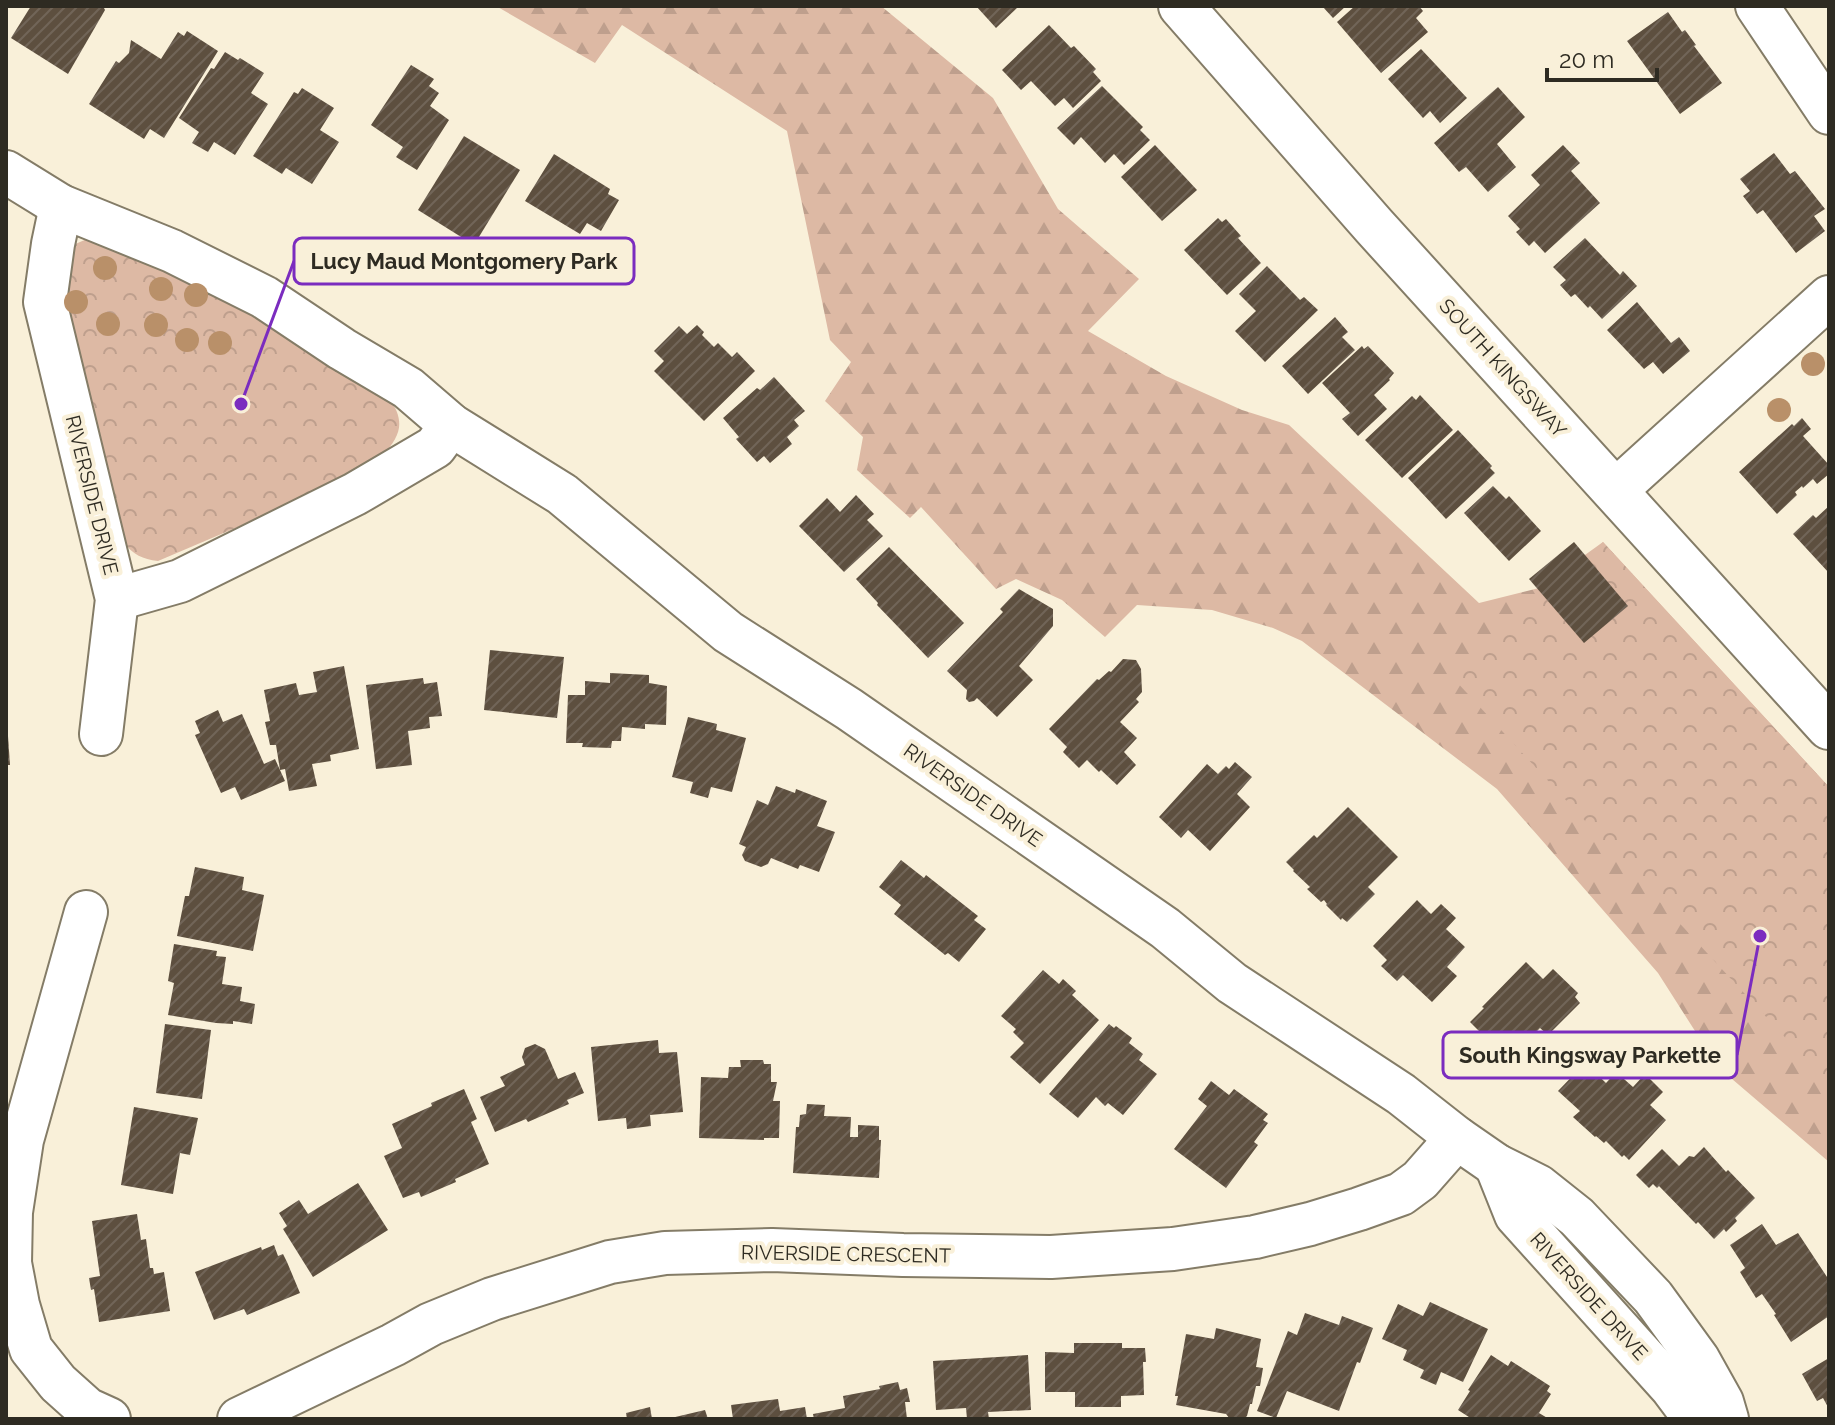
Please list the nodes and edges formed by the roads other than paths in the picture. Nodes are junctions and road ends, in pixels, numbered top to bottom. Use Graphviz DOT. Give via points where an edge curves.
graph roads {
  1 [pos="1181,6"];
  2 [pos="1757,6"];
  3 [pos="1829,113"];
  4 [pos="6,172"];
  5 [pos="61,206"];
  6 [pos="1829,297"];
  7 [pos="451,425"];
  8 [pos="1615,491"];
  9 [pos="117,599"];
  10 [pos="1829,727"];
  11 [pos="101,734"];
  12 [pos="86,912"];
  13 [pos="1457,1138"];
  14 [pos="1496,1165"];
  15 [pos="109,1419"];
  16 [pos="239,1419"];
  17 [pos="1695,1419"];
  18 [pos="1727,1419"];
  1 -- 8 [label="street, SOUTH KINGSWAY"];
  2 -- 3 [label="street"];
  4 -- 5 [label="street, RIVERSIDE DRIVE"];
  5 -- 7 [label="street, RIVERSIDE DRIVE" via="172,251 264,297 408,388"];
  5 -- 9 [label="street, RIVERSIDE DRIVE" via="45,302"];
  6 -- 8 [label="street"];
  7 -- 9 [label="street, RIVERSIDE DRIVE" via="435,447 355,494 180,581"];
  7 -- 13 [label="street, RIVERSIDE DRIVE" via="562,494 728,632 1128,902 1232,983 1401,1094"];
  8 -- 10 [label="street, SOUTH KINGSWAY"];
  9 -- 11 [label="street"];
  12 -- 15 [label="street" via="22,1140 10,1263 31,1349 58,1383 87,1409"];
  13 -- 14 [label="street, RIVERSIDE DRIVE"];
  13 -- 16 [label="street, RIVERSIDE CRESCENT" via="1401,1194 1255,1237 1051,1257 772,1250 665,1253 610,1262 431,1324"];
  14 -- 17 [label="street, RIVERSIDE DRIVE" via="1516,1215"];
  14 -- 18 [label="street, RIVERSIDE DRIVE" via="1538,1186 1577,1217 1653,1297 1698,1359"];
}
